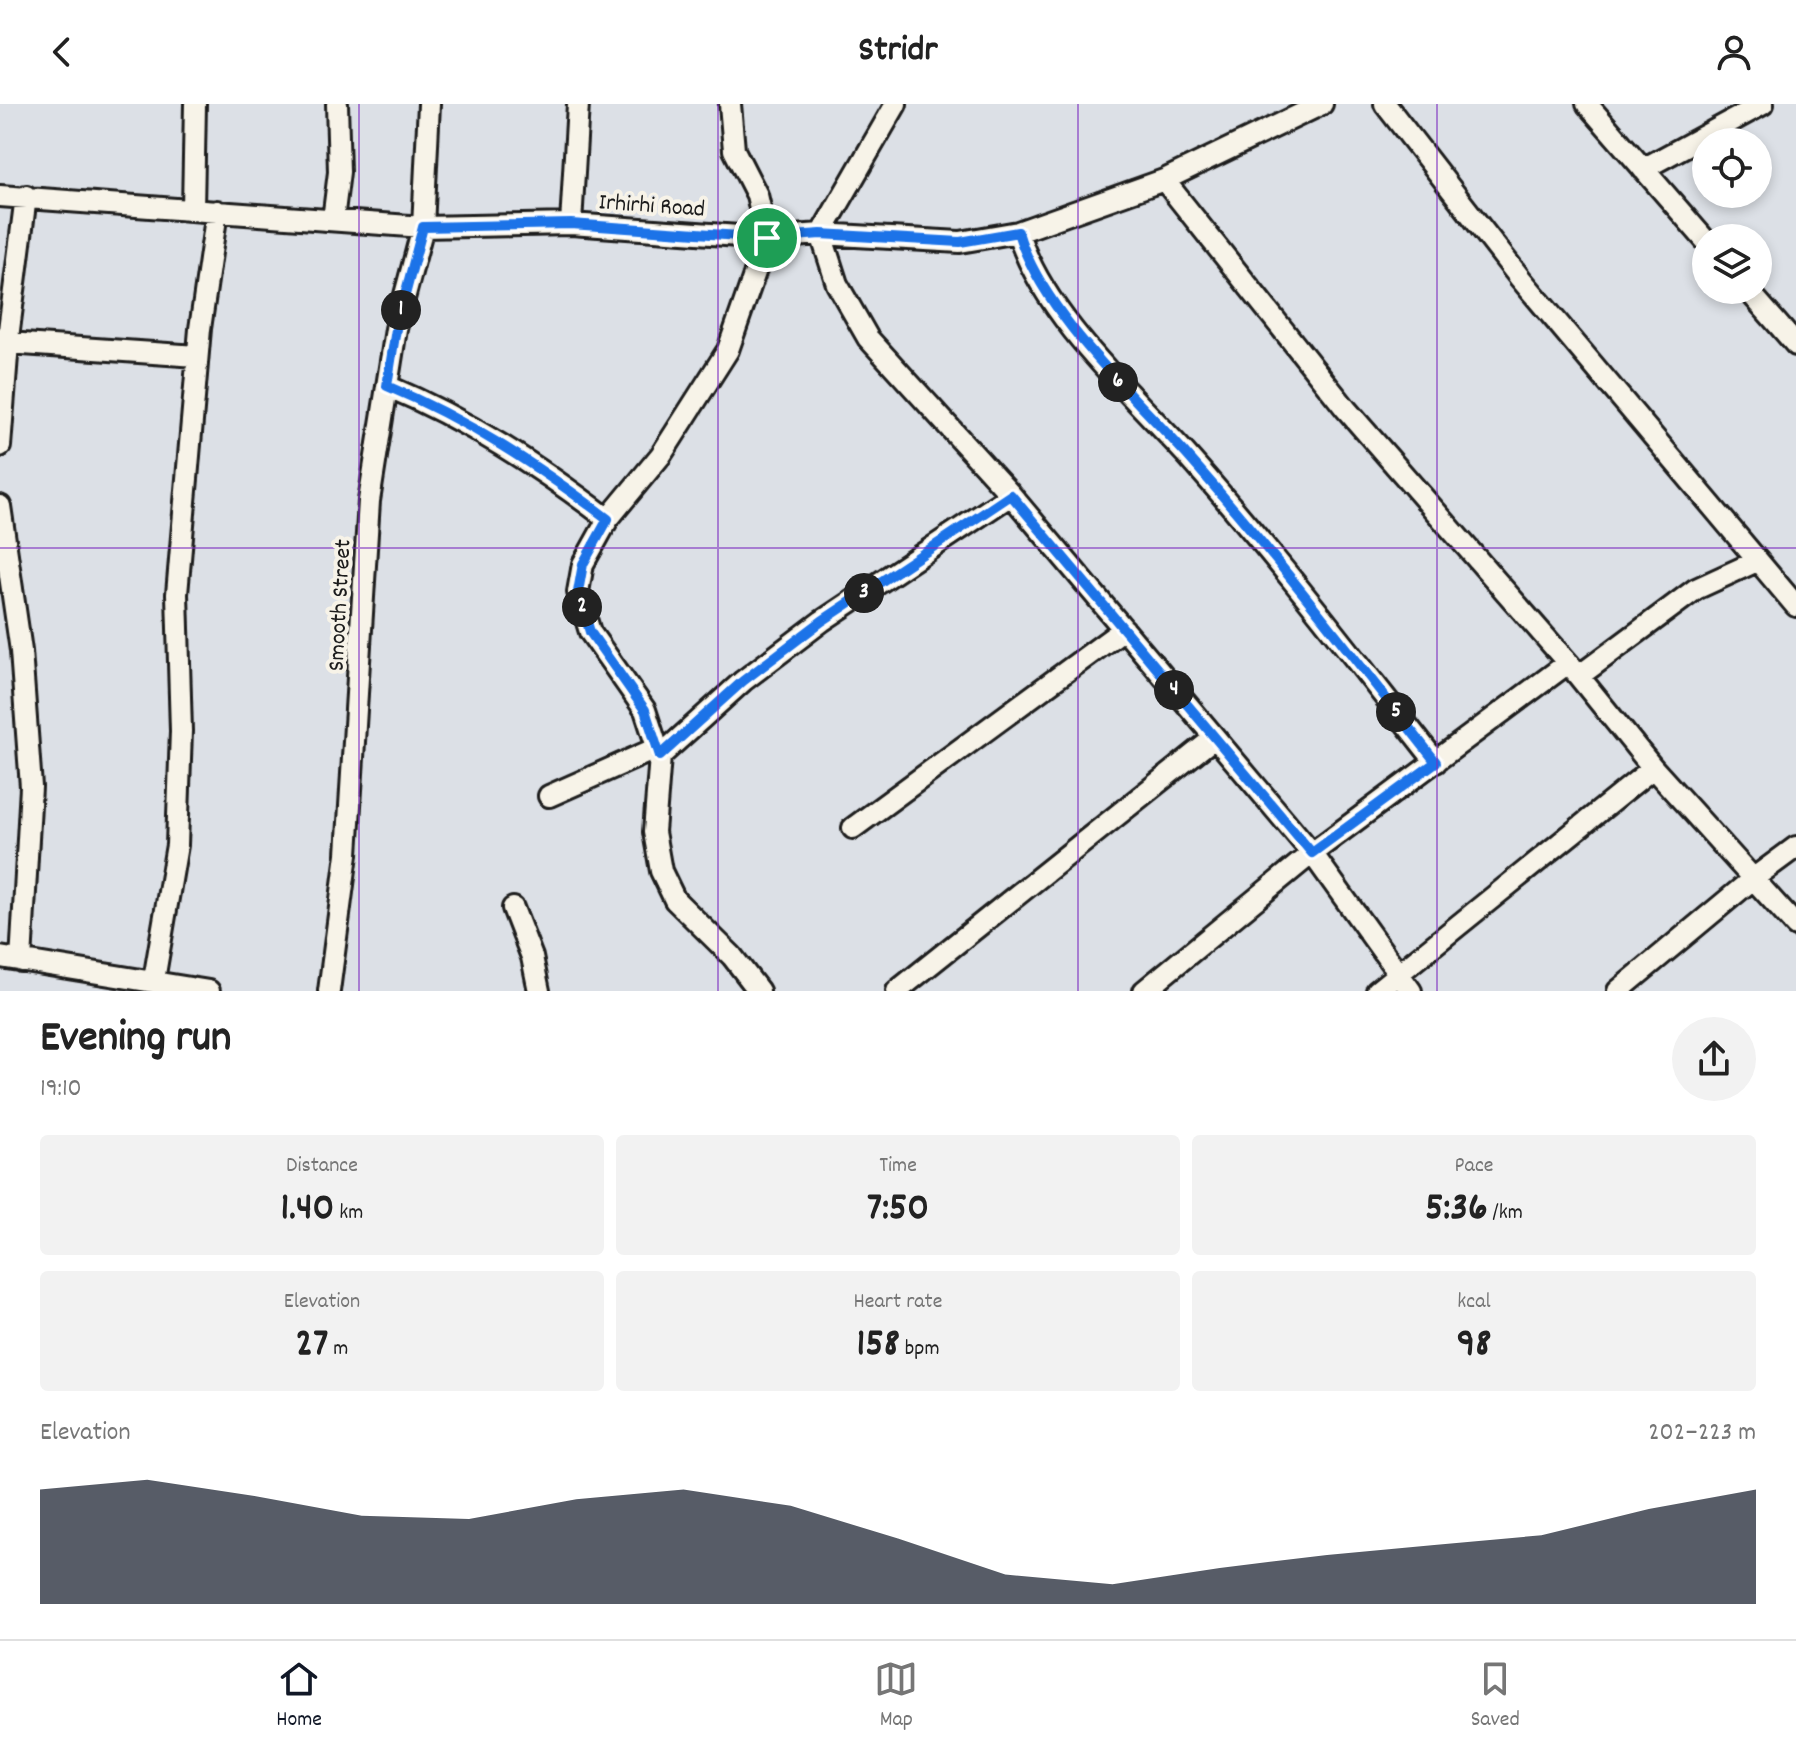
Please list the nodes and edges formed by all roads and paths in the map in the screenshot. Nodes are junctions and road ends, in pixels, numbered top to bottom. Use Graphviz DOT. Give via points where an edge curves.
graph roads {
  1 [pos="195,104"];
  2 [pos="337,104"];
  3 [pos="429,104"];
  4 [pos="578,104"];
  5 [pos="730,104"];
  6 [pos="896,104"];
  7 [pos="1322,104"];
  8 [pos="1385,104"];
  9 [pos="1587,104"];
  10 [pos="1763,104"];
  11 [pos="1643,169"];
  12 [pos="1164,180"];
  13 [pos="0,196"];
  14 [pos="26,196"];
  15 [pos="193,209"];
  16 [pos="217,211"];
  17 [pos="333,220"];
  18 [pos="571,224"];
  19 [pos="1692,225"];
  20 [pos="423,227"];
  21 [pos="1018,232"];
  22 [pos="821,234"];
  23 [pos="767,238"];
  24 [pos="1760,304"];
  25 [pos="8,343"];
  26 [pos="1796,345"];
  27 [pos="197,356"];
  28 [pos="387,386"];
  29 [pos="0,446"];
  30 [pos="1011,495"];
  31 [pos="0,506"];
  32 [pos="608,519"];
  33 [pos="1757,561"];
  34 [pos="1796,606"];
  35 [pos="1124,629"];
  36 [pos="1574,670"];
  37 [pos="1214,738"];
  38 [pos="658,752"];
  39 [pos="1436,762"];
  40 [pos="1653,768"];
  41 [pos="549,796"];
  42 [pos="853,828"];
  43 [pos="1796,847"];
  44 [pos="1312,853"];
  45 [pos="1754,878"];
  46 [pos="513,908"];
  47 [pos="1796,926"];
  48 [pos="10,959"];
  49 [pos="1397,973"];
  50 [pos="154,980"];
  51 [pos="209,991"];
  52 [pos="329,991"];
  53 [pos="539,991"];
  54 [pos="759,991"];
  55 [pos="897,991"];
  56 [pos="1144,991"];
  57 [pos="1377,991"];
  58 [pos="1411,991"];
  59 [pos="1618,991"];
  1 -- 15 [label="street"];
  2 -- 17 [label="street" via="339,172"];
  3 -- 20 [label="street, Smooth Street"];
  4 -- 18 [label="street"];
  5 -- 23 [label="street" via="734,150 757,195"];
  6 -- 22 [label="street"];
  7 -- 12 [label="street, Irhirhi Road"];
  8 -- 33 [label="street" via="1520,278"];
  9 -- 11 [label="street"];
  10 -- 11 [label="street"];
  11 -- 19 [label="street"];
  12 -- 21 [label="street, Irhirhi Road"];
  12 -- 36 [label="street" via="1346,409"];
  13 -- 14 [label="street, Irhirhi Road"];
  14 -- 15 [label="street, Irhirhi Road"];
  14 -- 25 [label="street"];
  15 -- 16 [label="street, Irhirhi Road"];
  16 -- 17 [label="street, Irhirhi Road"];
  16 -- 27 [label="street"];
  17 -- 20 [label="street, Irhirhi Road"];
  18 -- 20 [label="street, Irhirhi Road"];
  18 -- 23 [label="street, Irhirhi Road"];
  20 -- 28 [label="street, Smooth Street"];
  21 -- 22 [label="street, Irhirhi Road" via="960,242"];
  21 -- 39 [label="street" via="1026,258 1046,289 1117,382 1315,608"];
  22 -- 23 [label="street, Irhirhi Road"];
  22 -- 30 [label="street" via="837,284 868,338"];
  23 -- 32 [label="street" via="728,350 661,455"];
  24 -- 26 [label="street"];
  25 -- 27 [label="street"];
  25 -- 29 [label="street"];
  27 -- 50 [label="street" via="177,594 177,845"];
  28 -- 32 [label="street" via="477,429 552,474"];
  28 -- 52 [label="street, Smooth Street" via="369,501 347,854"];
  30 -- 35 [label="street"];
  30 -- 38 [label="street" via="822,621"];
  31 -- 48 [label="street" via="21,651 31,787"];
  32 -- 38 [label="street" via="583,564 578,592 590,632 645,710"];
  33 -- 34 [label="street"];
  33 -- 36 [label="street" via="1696,589"];
  35 -- 37 [label="street"];
  35 -- 42 [label="street"];
  36 -- 39 [label="street"];
  36 -- 40 [label="street"];
  37 -- 44 [label="street"];
  37 -- 55 [label="street"];
  38 -- 41 [label="street"];
  38 -- 54 [label="street" via="654,832 661,871 675,900"];
  39 -- 44 [label="street"];
  40 -- 45 [label="street"];
  40 -- 49 [label="street"];
  43 -- 45 [label="street"];
  44 -- 49 [label="street"];
  44 -- 56 [label="street"];
  45 -- 47 [label="street"];
  45 -- 59 [label="street"];
  46 -- 53 [label="street"];
  48 -- 50 [label="street"];
  49 -- 57 [label="street"];
  49 -- 58 [label="street"];
  50 -- 51 [label="street"];
}
